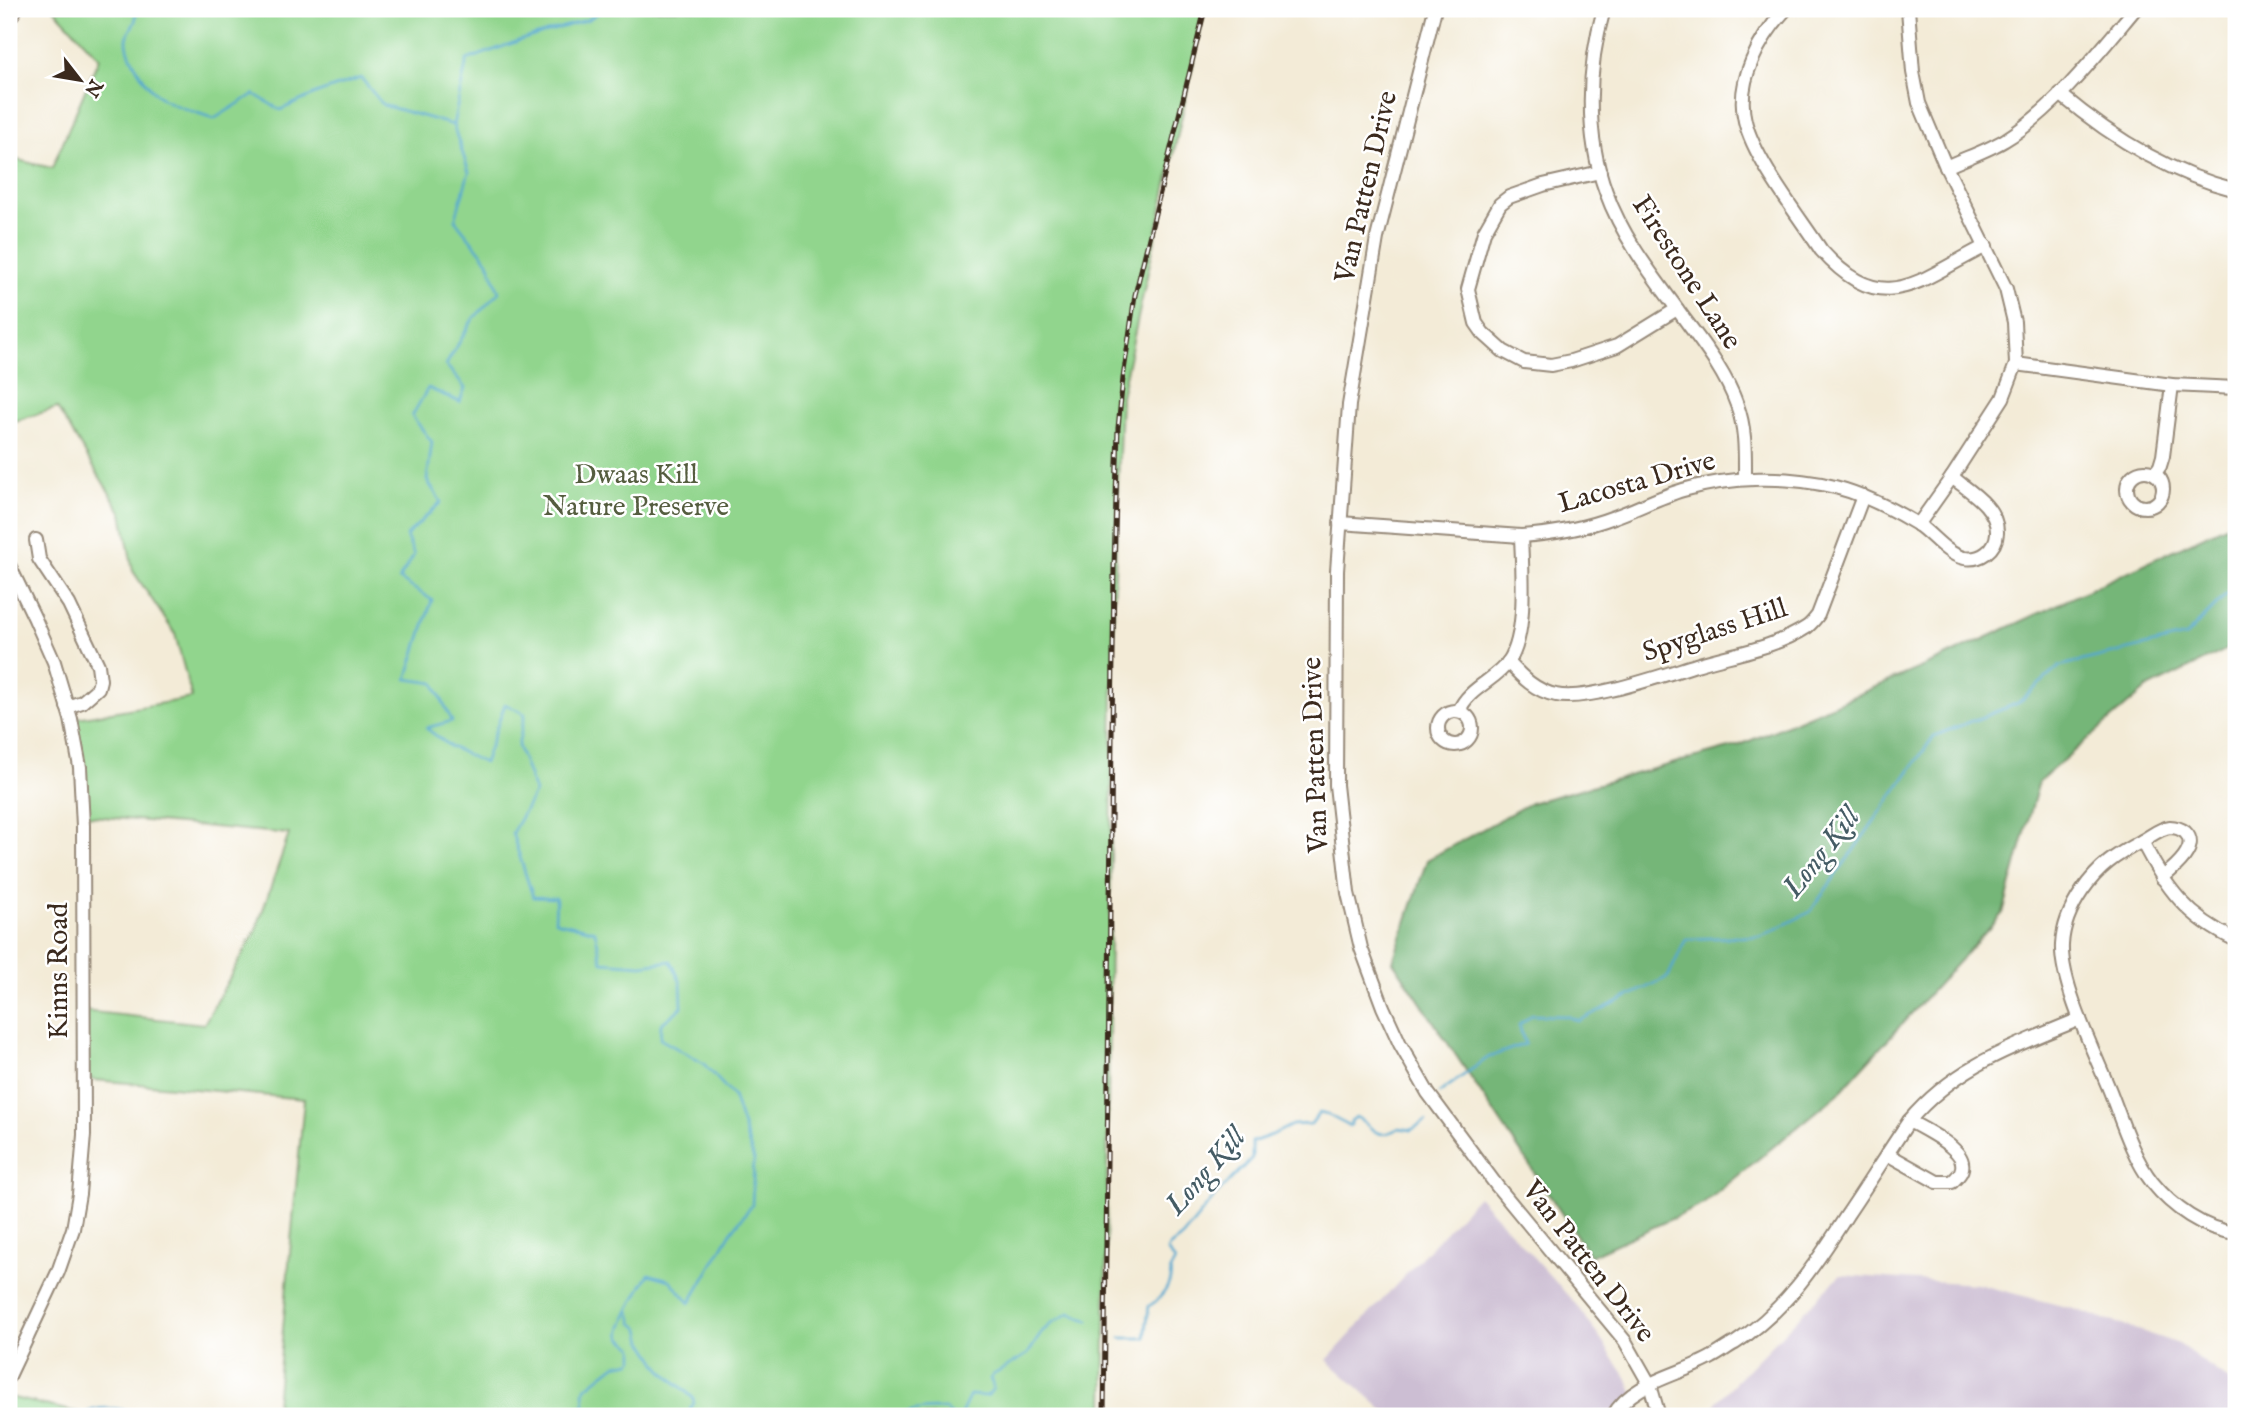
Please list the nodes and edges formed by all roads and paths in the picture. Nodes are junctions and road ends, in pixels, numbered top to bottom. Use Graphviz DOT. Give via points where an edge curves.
graph roads {
  1 [pos="16,9"];
  2 [pos="1435,9"];
  3 [pos="1604,9"];
  4 [pos="1786,9"];
  5 [pos="1908,9"];
  6 [pos="2128,12"];
  7 [pos="9,19"];
  8 [pos="2060,94"];
  9 [pos="1946,167"];
  10 [pos="1600,172"];
  11 [pos="2236,190"];
  12 [pos="1986,246"];
  13 [pos="1677,309"];
  14 [pos="2016,364"];
  15 [pos="2172,385"];
  16 [pos="2236,388"];
  17 [pos="2155,473"];
  18 [pos="1952,477"];
  19 [pos="1745,479"];
  20 [pos="1863,496"];
  21 [pos="1340,523"];
  22 [pos="1918,525"];
  23 [pos="1521,536"];
  24 [pos="36,540"];
  25 [pos="9,565"];
  26 [pos="1508,662"];
  27 [pos="67,708"];
  28 [pos="1459,711"];
  29 [pos="2142,841"];
  30 [pos="2162,878"];
  31 [pos="2236,940"];
  32 [pos="2080,1019"];
  33 [pos="1909,1121"];
  34 [pos="1887,1154"];
  35 [pos="2236,1233"];
  36 [pos="9,1376"];
  37 [pos="1650,1385"];
  38 [pos="1613,1416"];
  39 [pos="1659,1416"];
  1 -- 7 [label="street"];
  2 -- 21 [label="street, Van Patten Drive" via="1377,239 1349,405"];
  3 -- 10 [label="street, Firestone Lane" via="1591,84"];
  4 -- 12 [label="street" via="1771,25 1752,62 1744,92 1744,118 1751,141 1821,250 1857,281 1891,290 1929,277"];
  5 -- 9 [label="street" via="1919,103"];
  6 -- 8 [label="street"];
  8 -- 9 [label="street" via="2006,139"];
  8 -- 11 [label="street" via="2149,155"];
  9 -- 12 [label="street"];
  10 -- 13 [label="street, Firestone Lane" via="1615,212 1643,262"];
  10 -- 13 [label="street" via="1543,185 1500,204 1484,232 1468,289 1476,323 1503,351 1524,362 1551,365 1617,346"];
  12 -- 14 [label="street" via="2011,306"];
  13 -- 19 [label="street, Firestone Lane" via="1718,367 1737,404 1745,439"];
  14 -- 15 [label="street"];
  14 -- 18 [label="street" via="2003,398"];
  15 -- 16 [label="street"];
  15 -- 17 [label="street" via="2163,456"];
  18 -- 22 [label="street"];
  18 -- 22 [label="street, Lacosta Drive" via="1992,514 1997,533 1993,545 1980,557 1961,557"];
  19 -- 20 [label="street, Lacosta Drive" via="1797,479"];
  19 -- 23 [label="street, Lacosta Drive" via="1683,490 1611,519"];
  20 -- 22 [label="street, Lacosta Drive"];
  20 -- 26 [label="street, Spyglass Hill" via="1818,615 1808,627 1763,646 1572,697 1537,688"];
  21 -- 23 [label="street, Lacosta Drive"];
  21 -- 37 [label="street, Van Patten Drive" via="1336,785 1348,893 1383,1007 1428,1093 1497,1186 1620,1335"];
  23 -- 26 [label="street" via="1521,628"];
  24 -- 27 [label="street" via="40,559 69,604 100,680 98,688 82,702"];
  25 -- 27 [label="street, Kinns Road" via="54,662"];
  26 -- 28 [label="street"];
  27 -- 36 [label="street, Kinns Road" via="80,767 83,826 83,1166 73,1229 58,1272"];
  29 -- 30 [label="street"];
  29 -- 30 [label="street" via="2173,827 2189,838 2183,858"];
  29 -- 32 [label="street" via="2109,859 2096,872 2065,925 2063,961"];
  30 -- 31 [label="street" via="2196,917"];
  32 -- 33 [label="street" via="1983,1061 1924,1103"];
  32 -- 35 [label="street" via="2151,1181 2190,1215"];
  33 -- 34 [label="street"];
  33 -- 34 [label="street" via="1956,1152 1962,1172 1952,1182 1937,1182"];
  34 -- 37 [label="street" via="1811,1271 1785,1301 1753,1331 1712,1358"];
  37 -- 38 [label="street" via="1621,1403"];
  37 -- 39 [label="street, Van Patten Drive"];
}
